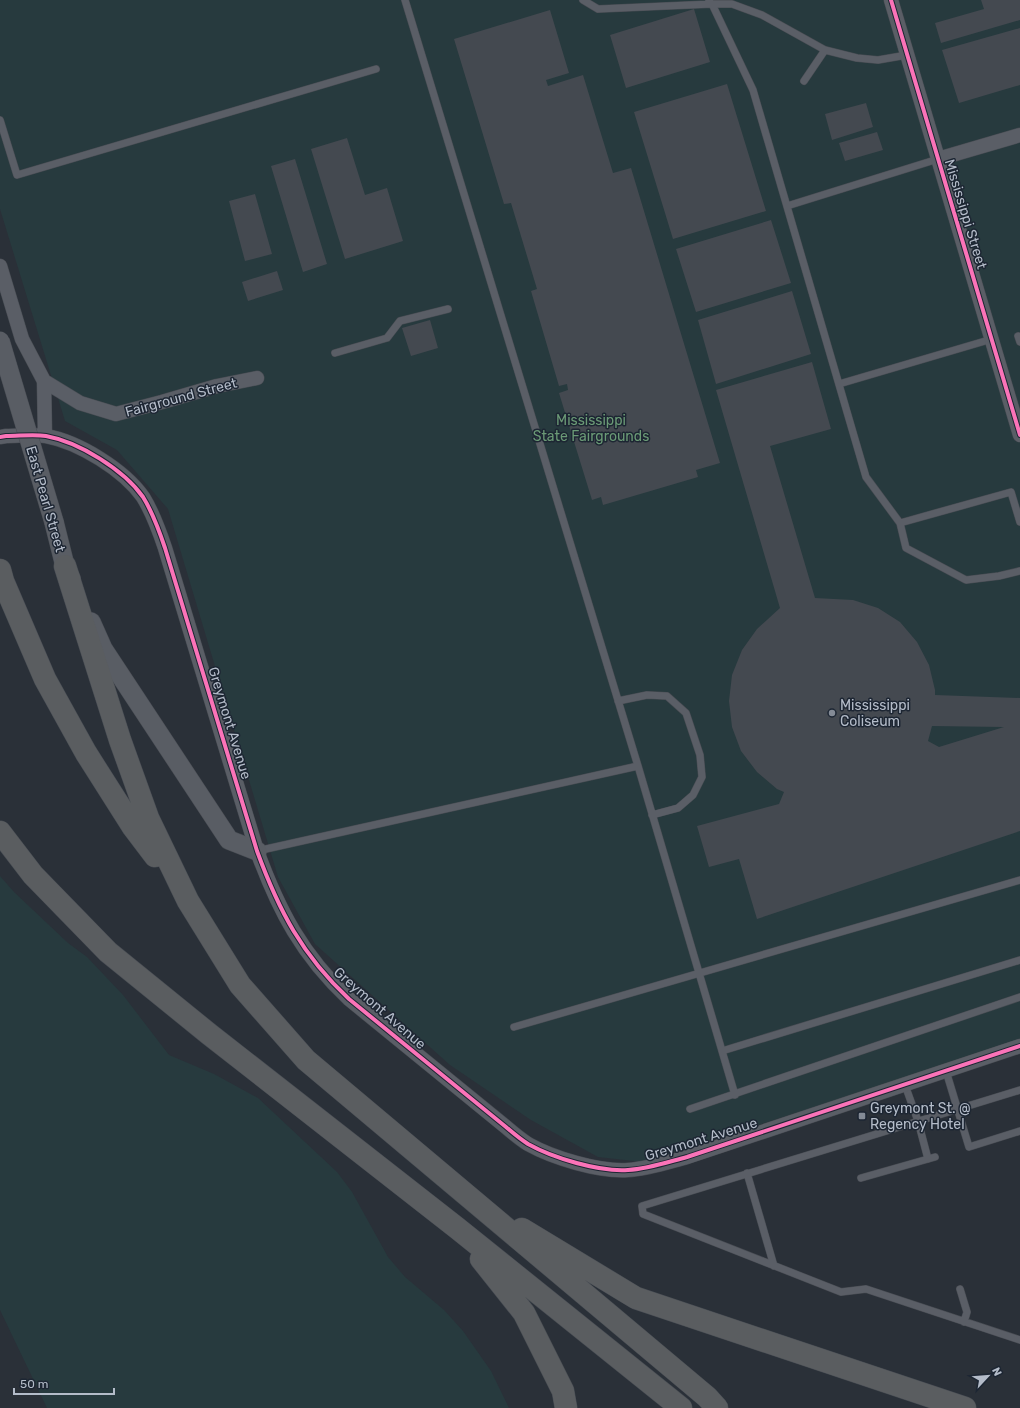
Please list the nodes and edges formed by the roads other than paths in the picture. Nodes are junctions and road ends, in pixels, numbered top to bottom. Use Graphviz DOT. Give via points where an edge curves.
graph roads {
  1 [pos="405,0"];
  2 [pos="582,0"];
  3 [pos="891,0"];
  4 [pos="710,2"];
  5 [pos="825,50"];
  6 [pos="907,55"];
  7 [pos="376,69"];
  8 [pos="804,81"];
  9 [pos="0,120"];
  10 [pos="1020,135"];
  11 [pos="938,159"];
  12 [pos="787,206"];
  13 [pos="0,266"];
  14 [pos="448,308"];
  15 [pos="992,339"];
  16 [pos="0,341"];
  17 [pos="335,353"];
  18 [pos="257,378"];
  19 [pos="44,381"];
  20 [pos="839,384"];
  21 [pos="1020,435"];
  22 [pos="45,436"];
  23 [pos="0,437"];
  24 [pos="1020,522"];
  25 [pos="900,524"];
  26 [pos="65,566"];
  27 [pos="0,570"];
  28 [pos="1020,571"];
  29 [pos="618,701"];
  30 [pos="638,766"];
  31 [pos="652,815"];
  32 [pos="0,832"];
  33 [pos="257,851"];
  34 [pos="1020,880"];
  35 [pos="188,901"];
  36 [pos="1020,960"];
  37 [pos="699,973"];
  38 [pos="1020,997"];
  39 [pos="514,1027"];
  40 [pos="1020,1046"];
  41 [pos="722,1051"];
  42 [pos="946,1071"];
  43 [pos="905,1085"];
  44 [pos="1020,1090"];
  45 [pos="735,1095"];
  46 [pos="690,1109"];
  47 [pos="957,1109"];
  48 [pos="918,1121"];
  49 [pos="1020,1131"];
  50 [pos="747,1173"];
  51 [pos="861,1178"];
  52 [pos="461,1192"];
  53 [pos="457,1228"];
  54 [pos="774,1266"];
  55 [pos="960,1290"];
  56 [pos="964,1322"];
  57 [pos="1020,1340"];
  58 [pos="566,1408"];
  59 [pos="680,1408"];
  60 [pos="717,1408"];
  61 [pos="964,1408"];
  1 -- 29 [label="lane"];
  2 -- 4 [label="lane" via="598,9"];
  3 -- 6 [label="street, Mississippi Street"];
  4 -- 5 [label="lane" via="732,4 762,14"];
  4 -- 12 [label="lane" via="753,90"];
  5 -- 6 [label="lane" via="878,60"];
  5 -- 8 [label="lane"];
  6 -- 11 [label="street, Mississippi Street"];
  7 -- 9 [label="lane" via="17,175"];
  10 -- 11 [label="street"];
  11 -- 12 [label="lane"];
  11 -- 15 [label="street, Mississippi Street"];
  12 -- 20 [label="lane"];
  13 -- 19 [label="street" via="22,339"];
  14 -- 17 [label="lane" via="400,321 386,338"];
  15 -- 20 [label="lane"];
  15 -- 21 [label="street, Mississippi Street"];
  16 -- 26 [label="main road, East Pearl Street, bridge"];
  18 -- 19 [label="street, Fairground Street" via="217,386 116,414 80,403"];
  19 -- 22 [label="street"];
  20 -- 25 [label="lane" via="866,476"];
  22 -- 23 [label="street, Greymont Avenue"];
  22 -- 33 [label="street, Greymont Avenue" via="65,441 106,463 125,478 142,497 154,517"];
  24 -- 25 [label="lane" via="1011,492"];
  25 -- 28 [label="lane" via="906,548 966,580"];
  26 -- 33 [label="main road, East Pearl Street" via="103,648 230,840"];
  26 -- 35 [label="highway" via="120,740 148,818"];
  27 -- 35 [label="highway" via="45,679 86,753 134,827"];
  29 -- 30 [label="lane"];
  29 -- 31 [label="lane" via="647,694 668,696 686,712 700,755 702,777 693,795 678,808"];
  30 -- 31 [label="lane"];
  30 -- 33 [label="lane"];
  31 -- 37 [label="lane"];
  32 -- 53 [label="highway" via="33,875 108,952"];
  33 -- 43 [label="street, Greymont Avenue" via="285,917 331,982 506,1127 527,1143 549,1154 610,1169 647,1167 687,1157"];
  34 -- 37 [label="lane"];
  35 -- 52 [label="highway" via="240,984 306,1060"];
  36 -- 41 [label="lane"];
  37 -- 39 [label="lane"];
  37 -- 41 [label="lane"];
  38 -- 45 [label="lane"];
  40 -- 42 [label="street, Greymont Avenue"];
  41 -- 45 [label="lane"];
  42 -- 43 [label="street, Greymont Avenue"];
  42 -- 47 [label="lane"];
  43 -- 48 [label="lane"];
  44 -- 47 [label="lane"];
  45 -- 46 [label="lane"];
  47 -- 48 [label="lane"];
  47 -- 49 [label="lane" via="966,1148"];
  48 -- 50 [label="lane"];
  48 -- 51 [label="lane" via="932,1158"];
  50 -- 54 [label="lane"];
  50 -- 54 [label="lane" via="642,1206 643,1214"];
  52 -- 60 [label="highway"];
  52 -- 61 [label="highway" via="636,1298"];
  53 -- 58 [label="highway" via="524,1313 563,1391"];
  53 -- 59 [label="highway"];
  54 -- 56 [label="lane" via="841,1292 866,1289"];
  55 -- 56 [label="lane" via="967,1312"];
  56 -- 57 [label="lane"];
}
